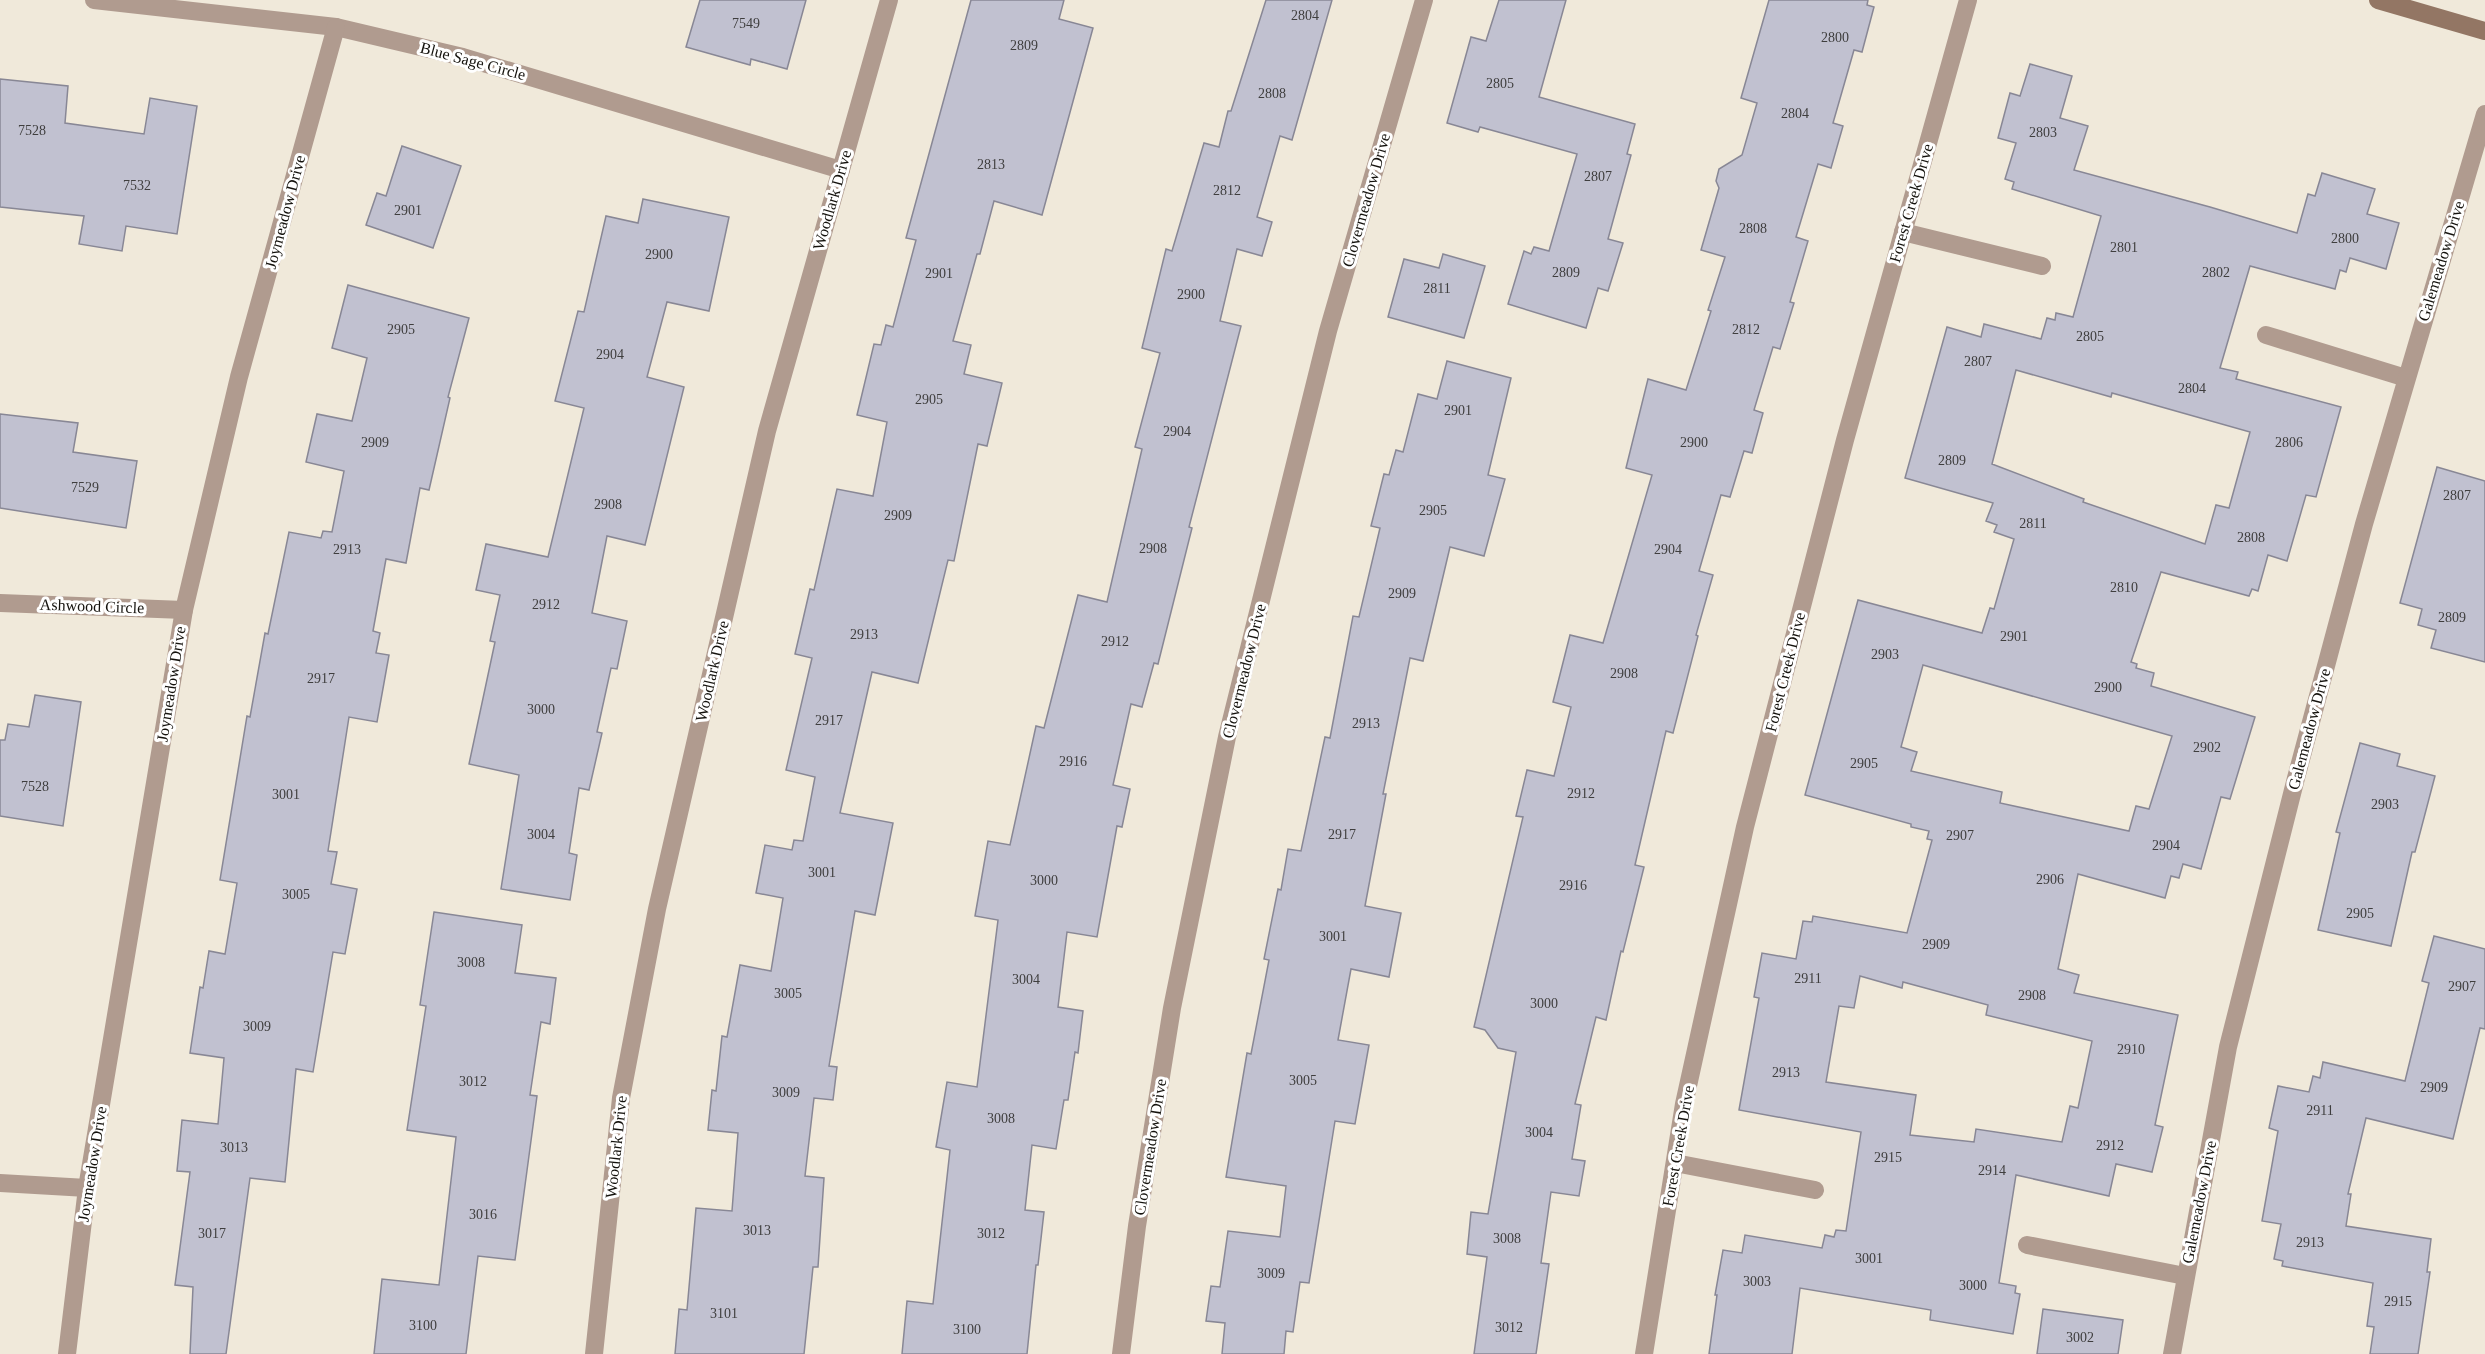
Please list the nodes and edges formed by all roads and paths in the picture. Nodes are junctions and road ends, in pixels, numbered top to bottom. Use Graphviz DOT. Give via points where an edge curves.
graph roads {
  1 [pos="94,0"];
  2 [pos="889,0"];
  3 [pos="1424,0"];
  4 [pos="1968,0"];
  5 [pos="2378,0"];
  6 [pos="336,27"];
  7 [pos="2485,31"];
  8 [pos="2485,114"];
  9 [pos="841,170"];
  10 [pos="1903,232"];
  11 [pos="2042,266"];
  12 [pos="2266,335"];
  13 [pos="2406,378"];
  14 [pos="0,603"];
  15 [pos="184,610"];
  16 [pos="1675,1163"];
  17 [pos="0,1183"];
  18 [pos="87,1188"];
  19 [pos="1815,1190"];
  20 [pos="2027,1245"];
  21 [pos="2185,1276"];
  22 [pos="67,1354"];
  23 [pos="594,1354"];
  24 [pos="1121,1354"];
  25 [pos="1644,1354"];
  26 [pos="2172,1354"];
  1 -- 6 [label="street, Blue Sage Circle"];
  2 -- 9 [label="street, Woodlark Drive"];
  3 -- 24 [label="street, Clovermeadow Drive" via="1328,331 1227,737 1172,1008"];
  4 -- 10 [label="street, Forest Creek Drive"];
  5 -- 7 [label="street"];
  6 -- 9 [label="street, Blue Sage Circle" via="463,57"];
  6 -- 15 [label="street, Joymeadow Drive" via="239,377"];
  8 -- 13 [label="street, Galemeadow Drive"];
  9 -- 23 [label="street, Woodlark Drive" via="767,431 657,909 621,1098"];
  10 -- 11 [label="street"];
  10 -- 16 [label="street, Forest Creek Drive" via="1745,827 1684,1104"];
  12 -- 13 [label="street"];
  13 -- 21 [label="street, Galemeadow Drive" via="2296,778 2228,1047"];
  14 -- 15 [label="street, Ashwood Circle"];
  15 -- 18 [label="street, Joymeadow Drive"];
  16 -- 19 [label="street"];
  16 -- 25 [label="street, Forest Creek Drive"];
  17 -- 18 [label="street"];
  18 -- 22 [label="street, Joymeadow Drive"];
  20 -- 21 [label="street"];
  21 -- 26 [label="street, Galemeadow Drive"];
}
